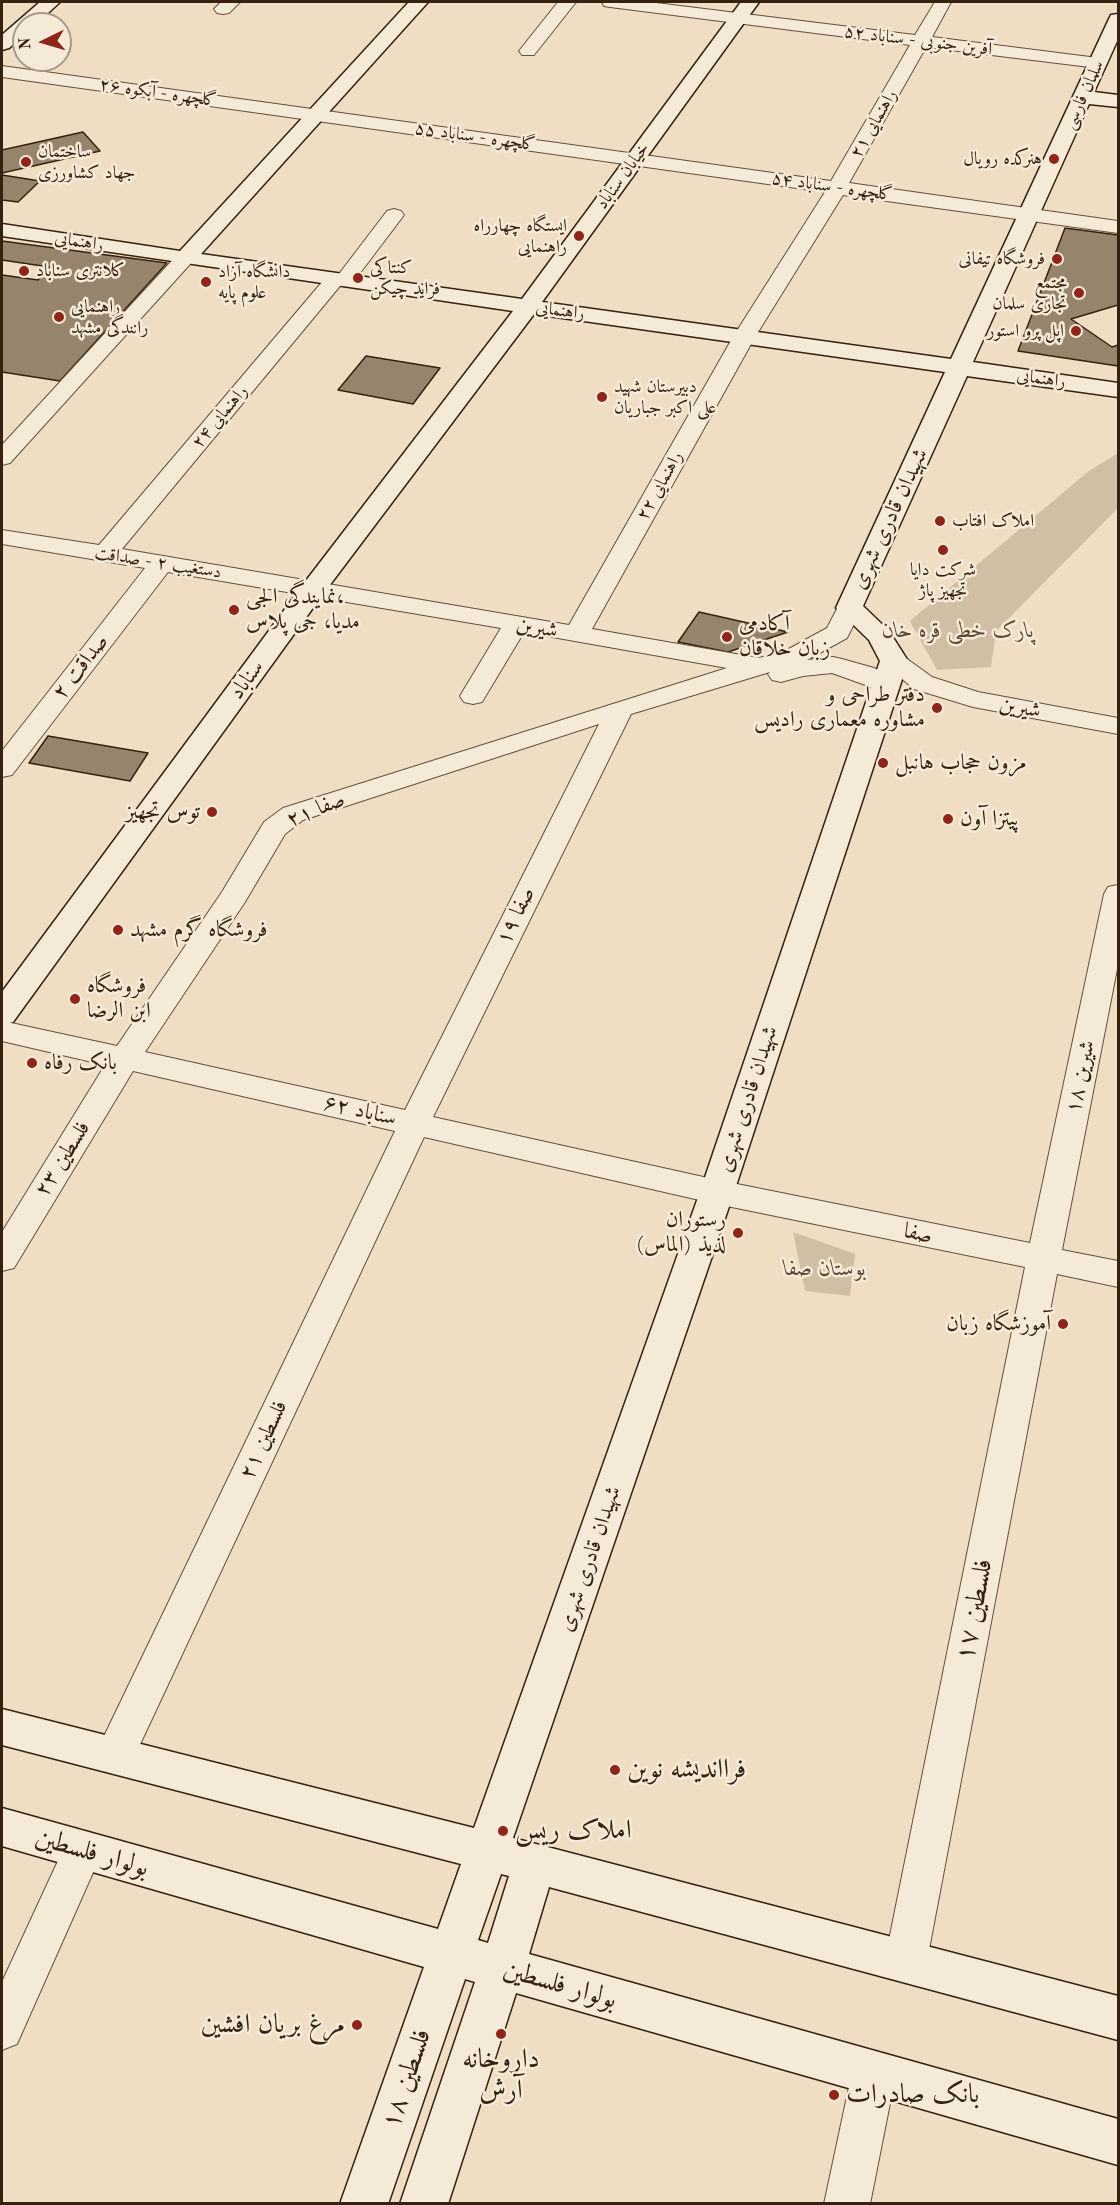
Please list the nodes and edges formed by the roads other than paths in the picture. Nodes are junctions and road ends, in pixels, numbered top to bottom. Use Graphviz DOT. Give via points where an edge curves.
graph roads {
  1 [pos="51,2"];
  2 [pos="419,2"];
  3 [pos="567,2"];
  4 [pos="610,2"];
  5 [pos="750,2"];
  6 [pos="943,2"];
  7 [pos="39,12"];
  8 [pos="738,18"];
  9 [pos="1119,19"];
  10 [pos="921,41"];
  11 [pos="528,51"];
  12 [pos="1098,63"];
  13 [pos="2,71"];
  14 [pos="1083,97"];
  15 [pos="1119,101"];
  16 [pos="315,115"];
  17 [pos="635,160"];
  18 [pos="837,188"];
  19 [pos="1029,214"];
  20 [pos="394,215"];
  21 [pos="1119,227"];
  22 [pos="2,230"];
  23 [pos="185,258"];
  24 [pos="340,280"];
  25 [pos="443,295"];
  26 [pos="528,306"];
  27 [pos="488,332"];
  28 [pos="744,337"];
  29 [pos="959,367"];
  30 [pos="1119,390"];
  31 [pos="2,458"];
  32 [pos="2,537"];
  33 [pos="104,555"];
  34 [pos="161,564"];
  35 [pos="315,588"];
  36 [pos="849,608"];
  37 [pos="516,624"];
  38 [pos="576,634"];
  39 [pos="760,666"];
  40 [pos="889,672"];
  41 [pos="473,696"];
  42 [pos="620,709"];
  43 [pos="1119,726"];
  44 [pos="2,769"];
  45 [pos="549,850"];
  46 [pos="1119,894"];
  47 [pos="2,1014"];
  48 [pos="2,1031"];
  49 [pos="125,1058"];
  50 [pos="414,1124"];
  51 [pos="717,1192"];
  52 [pos="2,1259"];
  53 [pos="1043,1260"];
  54 [pos="1119,1274"];
  55 [pos="2,1727"];
  56 [pos="115,1755"];
  57 [pos="2,1827"];
  58 [pos="83,1850"];
  59 [pos="488,1853"];
  60 [pos="535,1863"];
  61 [pos="451,1954"];
  62 [pos="906,1960"];
  63 [pos="502,1969"];
  64 [pos="1119,2018"];
  65 [pos="2,2029"];
  66 [pos="874,2073"];
  67 [pos="1119,2142"];
  68 [pos="364,2204"];
  69 [pos="424,2204"];
  70 [pos="847,2204"];
  1 -- 7 [label="main road"];
  2 -- 16 [label="main road"];
  3 -- 11 [label="street"];
  4 -- 8 [label="street, آفرین جنوبی - سناباد ۵۲"];
  5 -- 8 [label="main road, خیابان سناباد"];
  6 -- 10 [label="street, راهنمایی ۲۱"];
  8 -- 10 [label="street, آفرین جنوبی - سناباد ۵۲"];
  8 -- 17 [label="main road, خیابان سناباد"];
  9 -- 12 [label="main road, سلمان فارسی"];
  10 -- 12 [label="street, آفرین جنوبی - سناباد ۵۲"];
  10 -- 18 [label="street, راهنمایی ۲۱"];
  12 -- 14 [label="main road, سلمان فارسی"];
  13 -- 16 [label="street, گلچهره - آبکوه ۲۶"];
  14 -- 15 [label="main road"];
  14 -- 19 [label="main road, سلمان فارسی"];
  16 -- 17 [label="street, گلچهره - سناباد ۵۵"];
  16 -- 23 [label="main road"];
  17 -- 18 [label="street, گلچهره - سناباد ۵۴"];
  17 -- 26 [label="main road, خیابان سناباد"];
  18 -- 19 [label="street, گلچهره - سناباد ۵۴"];
  18 -- 28 [label="street, راهنمایی ۲۱"];
  19 -- 21 [label="street, گلچهره - سناباد ۵۴"];
  19 -- 29 [label="main road, سلمان فارسی"];
  20 -- 24 [label="street, راهنمایی ۲۴"];
  22 -- 23 [label="main road, راهنمایی"];
  23 -- 24 [label="main road, راهنمایی"];
  23 -- 31 [label="street"];
  24 -- 25 [label="main road, راهنمایی"];
  24 -- 33 [label="street, راهنمایی ۲۴"];
  25 -- 26 [label="main road, راهنمایی"];
  25 -- 27 [label="main road" via="464,306"];
  26 -- 27 [label="main road, خیابان سناباد"];
  26 -- 28 [label="main road, راهنمایی"];
  27 -- 35 [label="main road, سناباد"];
  28 -- 29 [label="main road, راهنمایی"];
  28 -- 38 [label="street, راهنمایی ۲۲"];
  29 -- 30 [label="main road, راهنمایی"];
  29 -- 36 [label="main road, شهیدان قادری شهری"];
  32 -- 33 [label="street, دستغیب ۲ - صداقت"];
  33 -- 34 [label="street, دستغیب ۲ - صداقت"];
  34 -- 35 [label="street, دستغیب ۲ - صداقت"];
  34 -- 44 [label="street, صداقت ۲"];
  35 -- 37 [label="street, شیرین"];
  35 -- 47 [label="main road, سناباد"];
  36 -- 39 [label="street, صفا ۲۱" via="838,633 794,656"];
  36 -- 40 [label="main road, شهیدان قادری شهری" via="880,637"];
  37 -- 38 [label="street, شیرین"];
  37 -- 41 [label="street"];
  38 -- 39 [label="street, شیرین"];
  39 -- 42 [label="street, صفا ۲۱"];
  40 -- 43 [label="street, شیرین" via="973,699"];
  40 -- 45 [label="street, شیرین" via="865,675 833,665 801,668 672,706 631,730 582,825"];
  40 -- 51 [label="main road, شهیدان قادری شهری"];
  42 -- 45 [label="street, صفا ۱۹"];
  42 -- 49 [label="street, صفا ۲۱" via="294,814 274,828 235,895"];
  45 -- 50 [label="street, صفا ۱۹"];
  46 -- 53 [label="street, شیرین ۱۸"];
  48 -- 49 [label="street, سناباد ۶۲"];
  49 -- 50 [label="street, سناباد ۶۲"];
  49 -- 52 [label="street, فلسطین ۲۳"];
  50 -- 51 [label="street, سناباد ۶۲"];
  50 -- 56 [label="street, فلسطین ۲۱"];
  51 -- 53 [label="street, صفا"];
  51 -- 59 [label="main road, شهیدان قادری شهری"];
  53 -- 54 [label="street, صفا"];
  53 -- 62 [label="street, فلسطین ۱۷"];
  55 -- 56 [label="main road"];
  56 -- 59 [label="main road"];
  57 -- 58 [label="main road, بولوار فلسطین"];
  58 -- 61 [label="main road, بولوار فلسطین"];
  58 -- 65 [label="street"];
  59 -- 60 [label="main road"];
  59 -- 61 [label="main road, شهیدان قادری شهری"];
  60 -- 62 [label="main road"];
  60 -- 63 [label="main road"];
  61 -- 63 [label="main road, بولوار فلسطین"];
  61 -- 68 [label="main road, فلسطین ۱۸"];
  62 -- 64 [label="main road"];
  63 -- 66 [label="main road, بولوار فلسطین"];
  63 -- 69 [label="main road"];
  66 -- 67 [label="main road, بولوار فلسطین"];
  66 -- 70 [label="street"];
}
